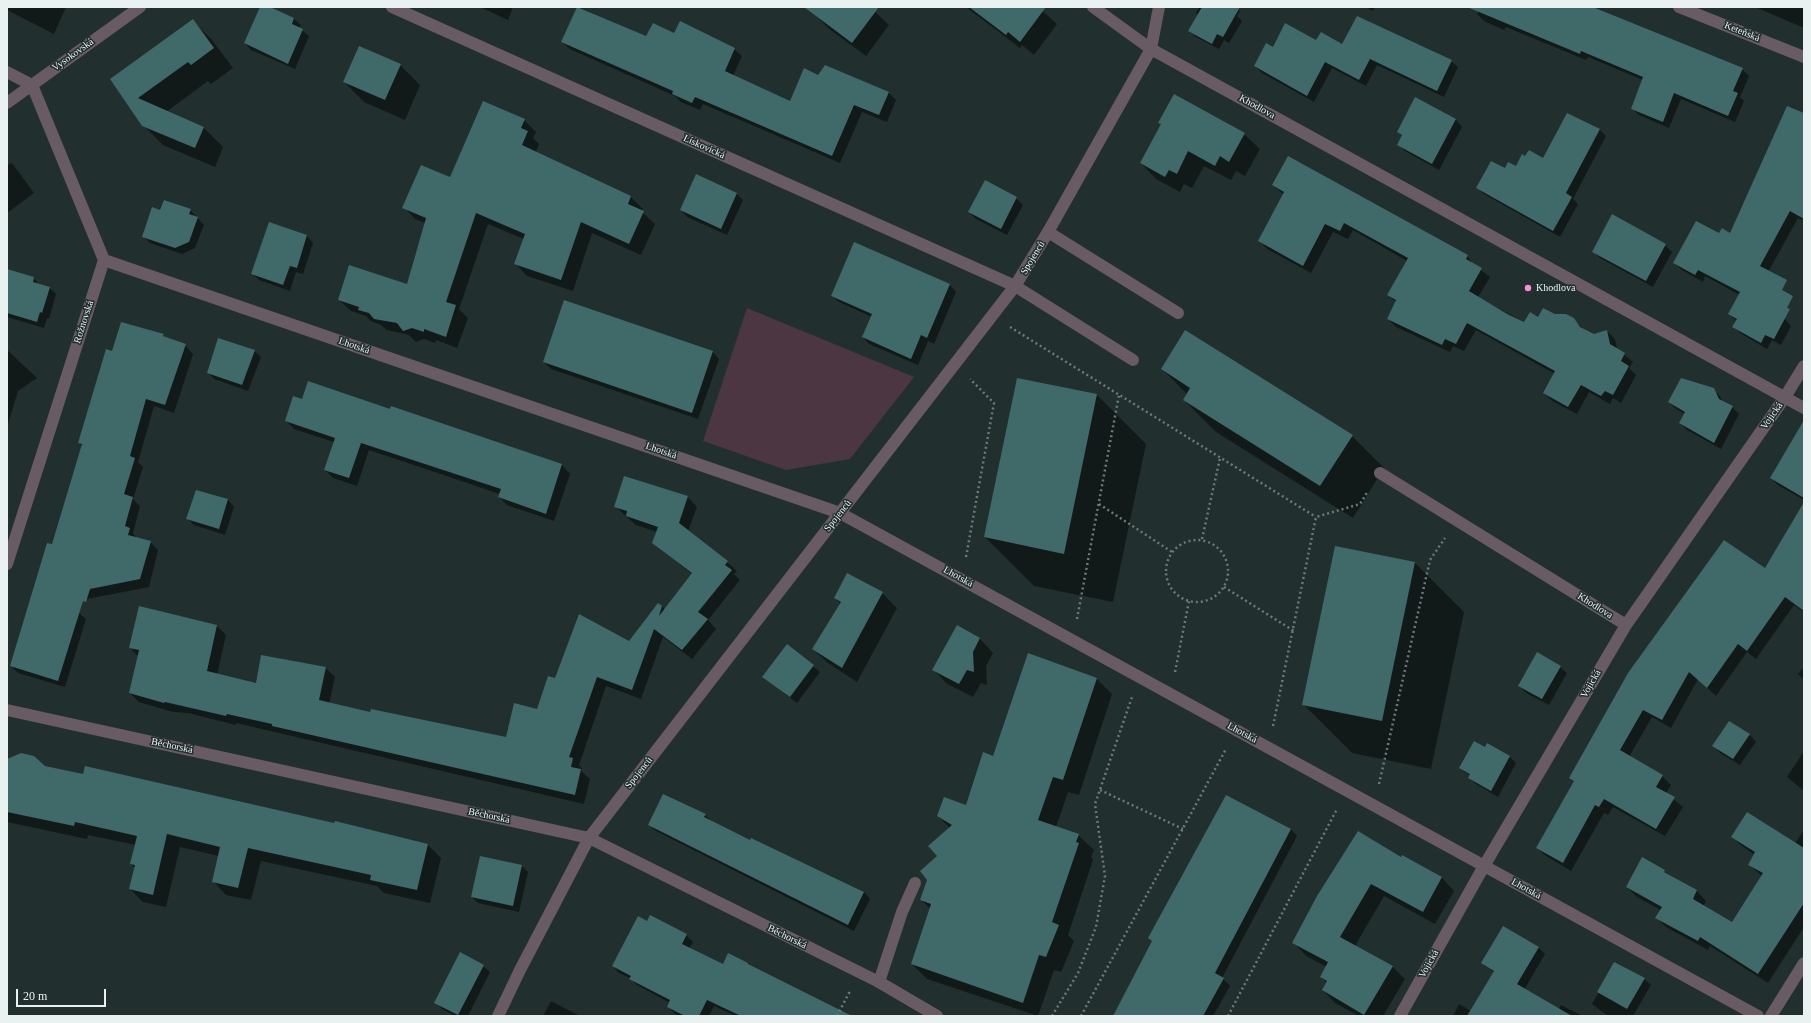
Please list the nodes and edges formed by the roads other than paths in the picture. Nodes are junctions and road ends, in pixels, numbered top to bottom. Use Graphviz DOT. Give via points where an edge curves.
graph roads {
  1 [pos="140,7"];
  2 [pos="392,7"];
  3 [pos="1093,7"];
  4 [pos="1159,7"];
  5 [pos="1679,7"];
  6 [pos="1151,49"];
  7 [pos="1804,57"];
  8 [pos="7,72"];
  9 [pos="32,85"];
  10 [pos="7,103"];
  11 [pos="1048,232"];
  12 [pos="104,260"];
  13 [pos="1015,286"];
  14 [pos="1178,313"];
  15 [pos="1133,360"];
  16 [pos="1804,366"];
  17 [pos="1785,397"];
  18 [pos="1804,408"];
  19 [pos="1380,474"];
  20 [pos="840,513"];
  21 [pos="7,564"];
  22 [pos="1626,625"];
  23 [pos="7,710"];
  24 [pos="589,838"];
  25 [pos="1484,866"];
  26 [pos="915,883"];
  27 [pos="1804,964"];
  28 [pos="878,982"];
  29 [pos="498,1016"];
  30 [pos="937,1016"];
  31 [pos="1400,1016"];
  32 [pos="1758,1016"];
  33 [pos="1771,1016"];
  1 -- 9 [label="street, Vysokovská"];
  2 -- 13 [label="street, Lískovická"];
  3 -- 6 [label="street, Khodlova"];
  4 -- 6 [label="street, Spojenců"];
  5 -- 7 [label="street, Keteňská"];
  6 -- 11 [label="street, Spojenců"];
  6 -- 17 [label="street, Khodlova"];
  8 -- 9 [label="street"];
  9 -- 10 [label="street, Vysokovská"];
  9 -- 12 [label="street"];
  11 -- 13 [label="street, Spojenců"];
  11 -- 14 [label="street"];
  12 -- 20 [label="street, Lhotská"];
  12 -- 21 [label="street, Rožnovská"];
  13 -- 15 [label="street, Lískovická"];
  13 -- 20 [label="street, Spojenců"];
  16 -- 17 [label="street, Vojická"];
  17 -- 18 [label="street, Khodlova"];
  17 -- 22 [label="street, Vojická"];
  19 -- 22 [label="street, Khodlova"];
  20 -- 24 [label="street, Spojenců"];
  20 -- 25 [label="street, Lhotská"];
  22 -- 25 [label="street, Vojická"];
  23 -- 24 [label="street, Běchorská"];
  24 -- 28 [label="street, Běchorská"];
  24 -- 29 [label="street, Spojenců"];
  25 -- 31 [label="street, Vojická"];
  25 -- 32 [label="street, Lhotská"];
  26 -- 28 [label="street" via="902,912"];
  27 -- 33 [label="street"];
  28 -- 30 [label="street, Běchorská"];
}
